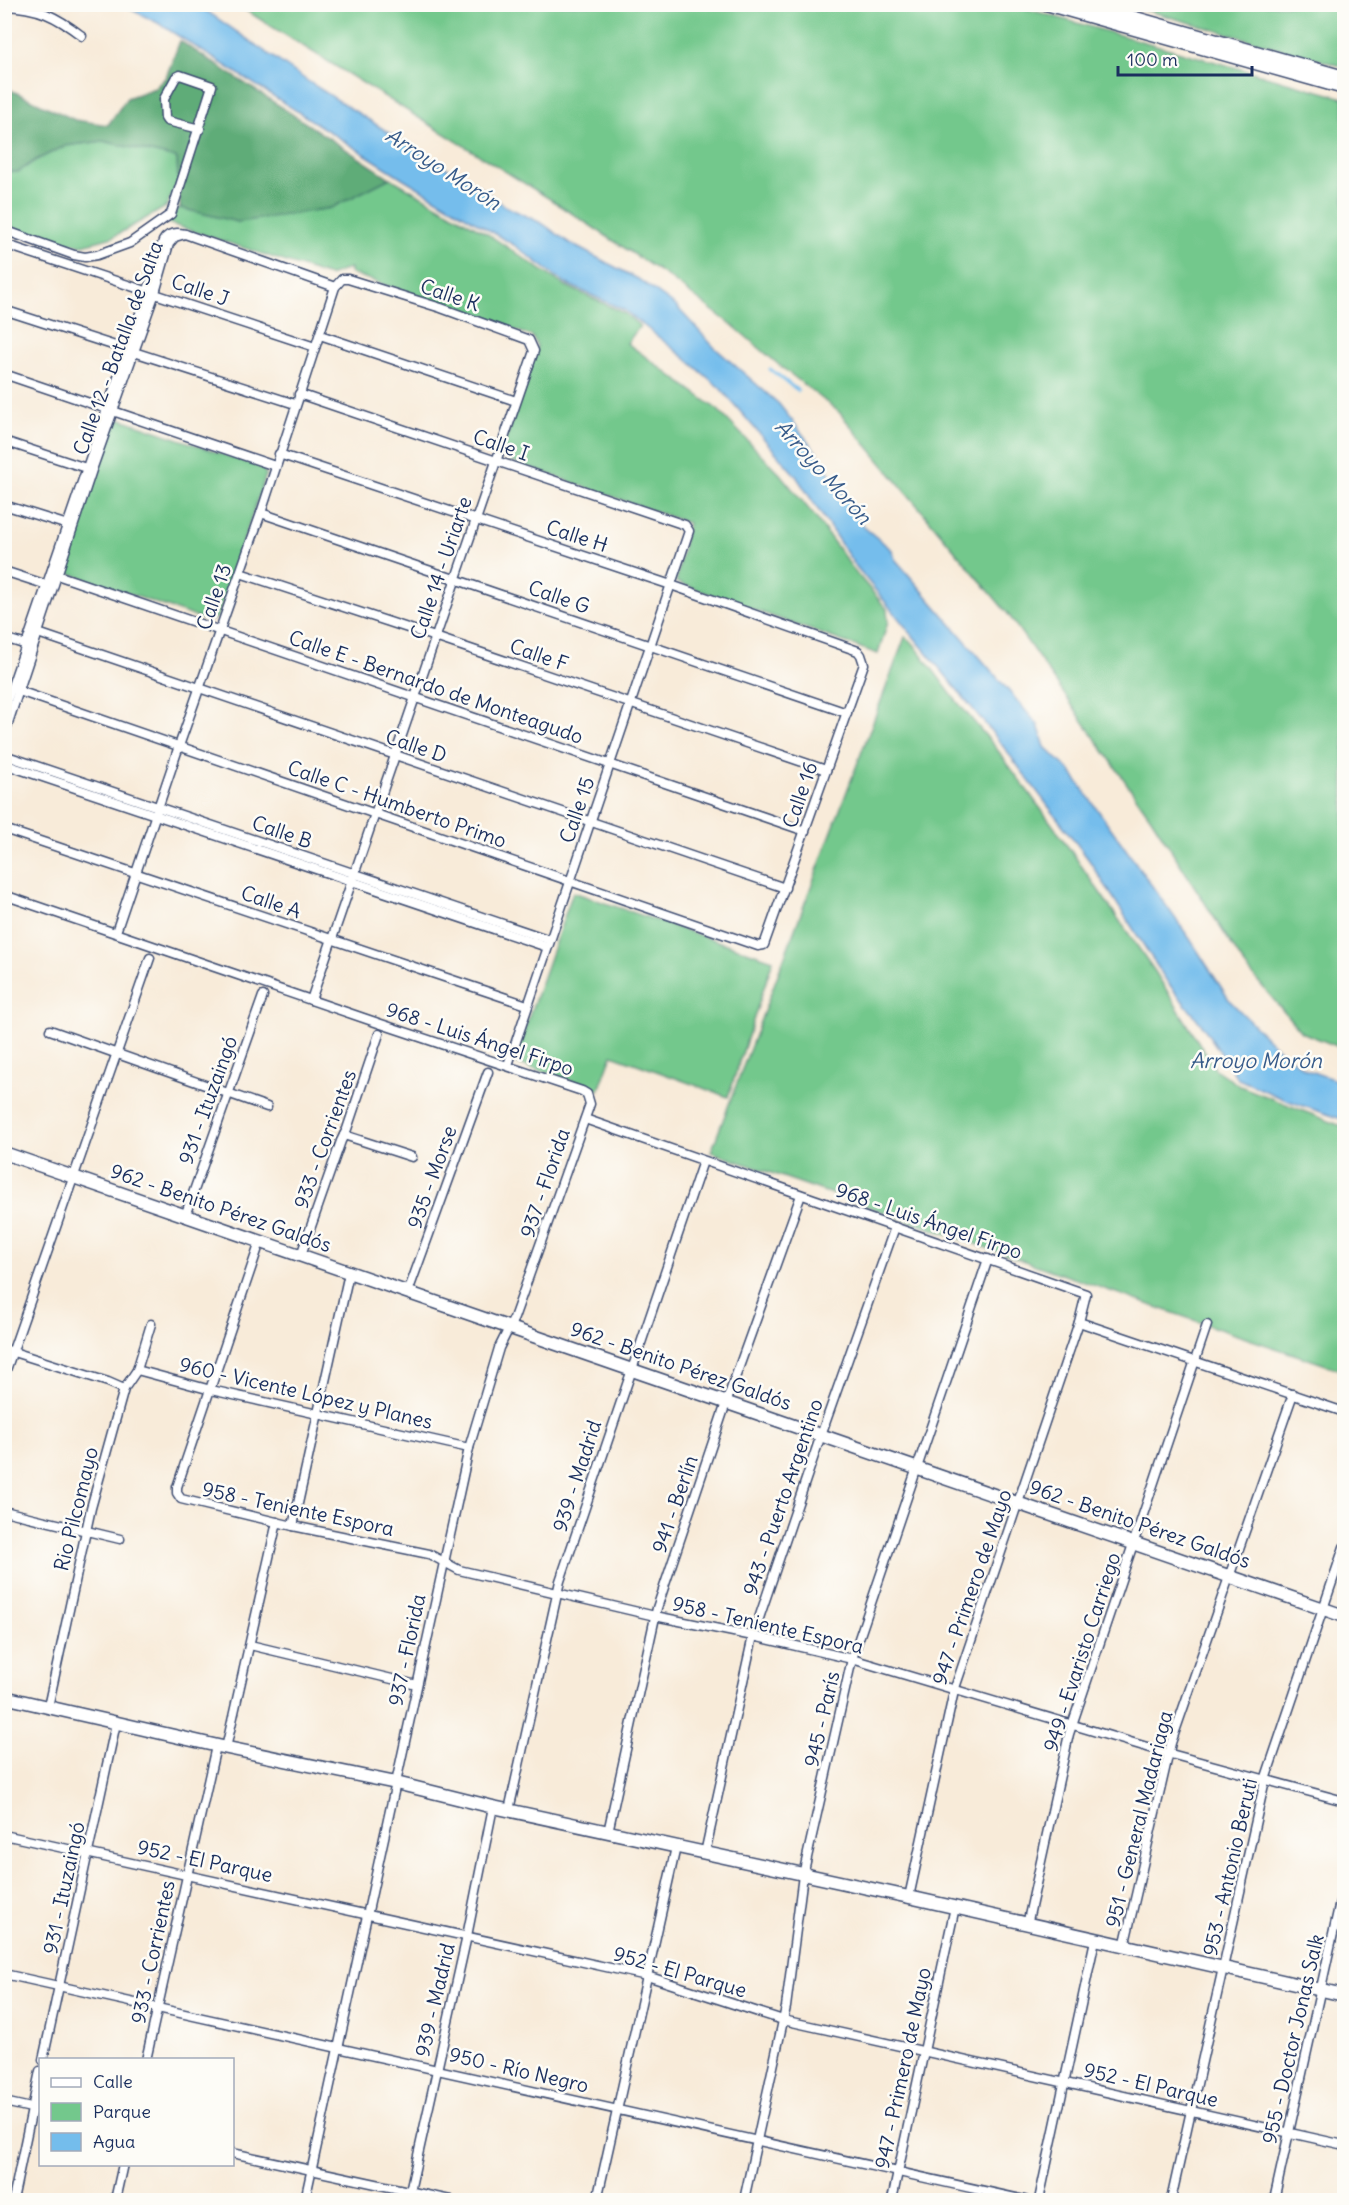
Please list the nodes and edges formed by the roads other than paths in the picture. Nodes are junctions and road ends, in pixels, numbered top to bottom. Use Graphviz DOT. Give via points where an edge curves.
graph roads {
  1 [pos="1046,4"];
  2 [pos="1086,4"];
  3 [pos="4,6"];
  4 [pos="82,36"];
  5 [pos="1344,76"];
  6 [pos="1344,88"];
  7 [pos="200,129"];
  8 [pos="4,230"];
  9 [pos="4,244"];
  10 [pos="336,287"];
  11 [pos="151,291"];
  12 [pos="4,310"];
  13 [pos="320,335"];
  14 [pos="315,347"];
  15 [pos="130,350"];
  16 [pos="534,351"];
  17 [pos="4,374"];
  18 [pos="299,394"];
  19 [pos="516,402"];
  20 [pos="295,404"];
  21 [pos="110,410"];
  22 [pos="4,441"];
  23 [pos="279,454"];
  24 [pos="495,460"];
  25 [pos="275,466"];
  26 [pos="89,469"];
  27 [pos="4,505"];
  28 [pos="261,513"];
  29 [pos="475,520"];
  30 [pos="71,526"];
  31 [pos="688,531"];
  32 [pos="4,571"];
  33 [pos="240,573"];
  34 [pos="57,575"];
  35 [pos="455,578"];
  36 [pos="671,585"];
  37 [pos="49,586"];
  38 [pos="220,630"];
  39 [pos="38,633"];
  40 [pos="435,637"];
  41 [pos="4,638"];
  42 [pos="29,645"];
  43 [pos="650,645"];
  44 [pos="861,655"];
  45 [pos="198,689"];
  46 [pos="19,691"];
  47 [pos="414,696"];
  48 [pos="630,705"];
  49 [pos="7,706"];
  50 [pos="846,713"];
  51 [pos="4,735"];
  52 [pos="178,746"];
  53 [pos="4,755"];
  54 [pos="396,756"];
  55 [pos="4,764"];
  56 [pos="610,764"];
  57 [pos="826,770"];
  58 [pos="158,811"];
  59 [pos="376,814"];
  60 [pos="590,823"];
  61 [pos="4,829"];
  62 [pos="805,831"];
  63 [pos="137,874"];
  64 [pos="353,878"];
  65 [pos="571,881"];
  66 [pos="785,888"];
  67 [pos="4,895"];
  68 [pos="116,932"];
  69 [pos="332,940"];
  70 [pos="548,943"];
  71 [pos="764,945"];
  72 [pos="150,958"];
  73 [pos="263,996"];
  74 [pos="311,1000"];
  75 [pos="527,1005"];
  76 [pos="50,1030"];
  77 [pos="379,1034"];
  78 [pos="116,1053"];
  79 [pos="508,1065"];
  80 [pos="488,1072"];
  81 [pos="228,1094"];
  82 [pos="267,1107"];
  83 [pos="585,1119"];
  84 [pos="344,1135"];
  85 [pos="4,1153"];
  86 [pos="412,1157"];
  87 [pos="703,1161"];
  88 [pos="73,1177"];
  89 [pos="801,1195"];
  90 [pos="185,1216"];
  91 [pos="895,1227"];
  92 [pos="260,1242"];
  93 [pos="301,1256"];
  94 [pos="988,1259"];
  95 [pos="349,1273"];
  96 [pos="408,1292"];
  97 [pos="1086,1294"];
  98 [pos="1079,1322"];
  99 [pos="151,1324"];
  100 [pos="1208,1325"];
  101 [pos="509,1327"];
  102 [pos="8,1351"];
  103 [pos="1196,1361"];
  104 [pos="630,1369"];
  105 [pos="137,1370"];
  106 [pos="4,1376"];
  107 [pos="124,1389"];
  108 [pos="211,1390"];
  109 [pos="1293,1394"];
  110 [pos="726,1403"];
  111 [pos="1344,1412"];
  112 [pos="317,1413"];
  113 [pos="821,1435"];
  114 [pos="469,1448"];
  115 [pos="917,1468"];
  116 [pos="1017,1502"];
  117 [pos="4,1511"];
  118 [pos="277,1522"];
  119 [pos="293,1526"];
  120 [pos="86,1530"];
  121 [pos="120,1539"];
  122 [pos="1135,1543"];
  123 [pos="1344,1547"];
  124 [pos="443,1562"];
  125 [pos="1228,1576"];
  126 [pos="557,1593"];
  127 [pos="1323,1609"];
  128 [pos="1344,1616"];
  129 [pos="654,1617"];
  130 [pos="753,1636"];
  131 [pos="249,1646"];
  132 [pos="852,1659"];
  133 [pos="417,1685"];
  134 [pos="954,1691"];
  135 [pos="4,1697"];
  136 [pos="48,1707"];
  137 [pos="116,1723"];
  138 [pos="1072,1725"];
  139 [pos="221,1747"];
  140 [pos="1167,1753"];
  141 [pos="1265,1780"];
  142 [pos="396,1783"];
  143 [pos="1344,1801"];
  144 [pos="493,1807"];
  145 [pos="509,1809"];
  146 [pos="608,1832"];
  147 [pos="4,1835"];
  148 [pos="676,1847"];
  149 [pos="88,1853"];
  150 [pos="705,1853"];
  151 [pos="187,1873"];
  152 [pos="803,1875"];
  153 [pos="1344,1884"];
  154 [pos="909,1896"];
  155 [pos="955,1907"];
  156 [pos="367,1914"];
  157 [pos="1027,1925"];
  158 [pos="467,1936"];
  159 [pos="1095,1940"];
  160 [pos="1124,1947"];
  161 [pos="1223,1969"];
  162 [pos="4,1974"];
  163 [pos="646,1976"];
  164 [pos="60,1986"];
  165 [pos="1321,1990"];
  166 [pos="1344,1995"];
  167 [pos="158,2008"];
  168 [pos="783,2020"];
  169 [pos="339,2048"];
  170 [pos="924,2052"];
  171 [pos="43,2058"];
  172 [pos="147,2058"];
  173 [pos="436,2068"];
  174 [pos="39,2080"];
  175 [pos="1065,2082"];
  176 [pos="4,2102"];
  177 [pos="36,2109"];
  178 [pos="618,2109"];
  179 [pos="1192,2111"];
  180 [pos="1289,2133"];
  181 [pos="757,2141"];
  182 [pos="1344,2145"];
  183 [pos="234,2153"];
  184 [pos="123,2166"];
  185 [pos="311,2172"];
  186 [pos="897,2174"];
  187 [pos="410,2191"];
  188 [pos="13,2200"];
  189 [pos="115,2200"];
  190 [pos="305,2200"];
  191 [pos="408,2200"];
  192 [pos="450,2200"];
  193 [pos="597,2200"];
  194 [pos="744,2200"];
  195 [pos="892,2200"];
  196 [pos="1025,2200"];
  197 [pos="1039,2200"];
  198 [pos="1172,2200"];
  199 [pos="1274,2200"];
  1 -- 6 [label="main road"];
  2 -- 5 [label="main road"];
  3 -- 4 [label="street" via="47,12"];
  7 -- 7 [label="street" via="165,118 164,99 176,76 213,86"];
  7 -- 8 [label="street" via="171,214 130,243 85,257"];
  9 -- 11 [label="street, Calle J"];
  10 -- 11 [label="street, Calle 12 - Batalla de Salta" via="177,232 165,237"];
  10 -- 13 [label="street, Calle 13"];
  10 -- 16 [label="street, Calle K" via="342,279 348,279 441,308 529,340"];
  11 -- 14 [label="street, Calle J"];
  11 -- 15 [label="street, Calle 12 - Batalla de Salta"];
  12 -- 15 [label="street"];
  13 -- 14 [label="street, Calle 13"];
  13 -- 19 [label="street"];
  14 -- 18 [label="street, Calle 13"];
  15 -- 20 [label="street"];
  15 -- 21 [label="street, Calle 12 - Batalla de Salta"];
  16 -- 19 [label="street, Calle 14 - Uriarte"];
  17 -- 21 [label="street"];
  18 -- 20 [label="street, Calle 13"];
  18 -- 24 [label="street, Calle I"];
  19 -- 24 [label="street, Calle 14 - Uriarte"];
  20 -- 23 [label="street, Calle 13"];
  21 -- 25 [label="street"];
  21 -- 26 [label="street, Calle 12 - Batalla de Salta"];
  22 -- 26 [label="street"];
  23 -- 25 [label="street, Calle 13"];
  23 -- 29 [label="street, Calle H"];
  24 -- 29 [label="street, Calle 14 - Uriarte"];
  24 -- 31 [label="street, Calle I" via="685,525"];
  25 -- 28 [label="street, Calle 13"];
  26 -- 30 [label="street, Calle 12 - Batalla de Salta"];
  27 -- 30 [label="street"];
  28 -- 33 [label="street, Calle 13"];
  28 -- 35 [label="street, Calle G"];
  29 -- 35 [label="street, Calle 14 - Uriarte"];
  29 -- 36 [label="street, Calle H"];
  30 -- 34 [label="street, Calle 12 - Batalla de Salta"];
  30 -- 37 [label="street, Calle 12 - Batalla de Salta"];
  31 -- 36 [label="street, Calle 15"];
  32 -- 37 [label="street"];
  33 -- 38 [label="street, Calle 13"];
  33 -- 40 [label="street, Calle F"];
  34 -- 37 [label="street, Calle 12 - Batalla de Salta"];
  34 -- 38 [label="street, Calle E - Bernardo de Monteagudo"];
  35 -- 40 [label="street, Calle 14 - Uriarte"];
  35 -- 43 [label="street, Calle G"];
  36 -- 43 [label="street, Calle 15"];
  36 -- 44 [label="street, Calle H"];
  37 -- 39 [label="street, Calle 12 - Batalla de Salta"];
  37 -- 42 [label="street, Calle 12 - Batalla de Salta"];
  38 -- 45 [label="street, Calle 13"];
  38 -- 47 [label="street, Calle E - Bernardo de Monteagudo"];
  39 -- 42 [label="street, Calle 12 - Batalla de Salta"];
  39 -- 45 [label="street, Calle D"];
  40 -- 47 [label="street, Calle 14 - Uriarte"];
  40 -- 48 [label="street, Calle F"];
  41 -- 42 [label="street"];
  42 -- 46 [label="street, Calle 12 - Batalla de Salta"];
  42 -- 49 [label="street, Calle 12 - Batalla de Salta"];
  43 -- 48 [label="street, Calle 15"];
  43 -- 50 [label="street, Calle G"];
  44 -- 50 [label="street, Calle 16" via="864,664"];
  45 -- 52 [label="street, Calle 13"];
  45 -- 54 [label="street, Calle D"];
  46 -- 49 [label="street, Calle 12 - Batalla de Salta"];
  46 -- 52 [label="street, Calle C - Humberto Primo"];
  47 -- 54 [label="street, Calle 14 - Uriarte"];
  47 -- 56 [label="street, Calle E - Bernardo de Monteagudo"];
  48 -- 56 [label="street, Calle 15"];
  48 -- 57 [label="street, Calle F"];
  49 -- 51 [label="street, Calle 12 - Batalla de Salta"];
  50 -- 57 [label="street, Calle 16"];
  52 -- 58 [label="street, Calle 13"];
  52 -- 59 [label="street, Calle C - Humberto Primo"];
  53 -- 58 [label="street, Calle B"];
  54 -- 59 [label="street, Calle 14 - Uriarte"];
  54 -- 60 [label="street, Calle D"];
  55 -- 58 [label="street, Calle B"];
  56 -- 60 [label="street, Calle 15"];
  56 -- 62 [label="street, Calle E - Bernardo de Monteagudo"];
  57 -- 62 [label="street, Calle 16"];
  58 -- 63 [label="street, Calle 13"];
  58 -- 64 [label="street, Calle B"];
  59 -- 64 [label="street, Calle 14 - Uriarte"];
  59 -- 65 [label="street, Calle C - Humberto Primo"];
  60 -- 65 [label="street, Calle 15"];
  60 -- 66 [label="street, Calle D"];
  61 -- 63 [label="street, Calle A"];
  62 -- 66 [label="street, Calle 16"];
  63 -- 68 [label="street, Calle 13"];
  63 -- 69 [label="street, Calle A"];
  64 -- 69 [label="street, Calle 14 - Uriarte"];
  64 -- 70 [label="street, Calle B"];
  65 -- 70 [label="street, Calle 15"];
  65 -- 71 [label="street, Calle C - Humberto Primo"];
  66 -- 71 [label="street, Calle 16"];
  67 -- 68 [label="street, 968 - Luis Ángel Firpo"];
  68 -- 74 [label="street, 968 - Luis Ángel Firpo"];
  69 -- 74 [label="street, Calle 14 - Uriarte"];
  69 -- 75 [label="street, Calle A"];
  70 -- 75 [label="street, Calle 15"];
  72 -- 78 [label="street"];
  73 -- 81 [label="street, 931 - Ituzaingó"];
  74 -- 79 [label="street, 968 - Luis Ángel Firpo"];
  75 -- 79 [label="street, Calle 15"];
  76 -- 78 [label="street"];
  77 -- 84 [label="street, 933 - Corrientes"];
  78 -- 81 [label="street"];
  78 -- 88 [label="street"];
  79 -- 83 [label="street, 968 - Luis Ángel Firpo" via="582,1090 590,1104"];
  80 -- 96 [label="street, 935 - Morse"];
  81 -- 82 [label="street"];
  81 -- 90 [label="street, 931 - Ituzaingó"];
  83 -- 87 [label="street, 968 - Luis Ángel Firpo"];
  83 -- 101 [label="street, 937 - Florida"];
  84 -- 86 [label="street"];
  84 -- 93 [label="street, 933 - Corrientes"];
  85 -- 88 [label="main road, 962 - Benito Pérez Galdós"];
  87 -- 89 [label="street, 968 - Luis Ángel Firpo"];
  87 -- 104 [label="street, 939 - Madrid"];
  88 -- 90 [label="main road, 962 - Benito Pérez Galdós"];
  88 -- 102 [label="street"];
  89 -- 91 [label="street, 968 - Luis Ángel Firpo"];
  89 -- 110 [label="street, 941 - Berlín"];
  90 -- 92 [label="main road, 962 - Benito Pérez Galdós"];
  91 -- 94 [label="street, 968 - Luis Ángel Firpo"];
  91 -- 113 [label="street, 943 - Puerto Argentino"];
  92 -- 93 [label="main road, 962 - Benito Pérez Galdós"];
  92 -- 108 [label="street"];
  93 -- 95 [label="main road, 962 - Benito Pérez Galdós"];
  94 -- 97 [label="street, 968 - Luis Ángel Firpo"];
  94 -- 115 [label="street, 945 - París"];
  95 -- 96 [label="main road, 962 - Benito Pérez Galdós"];
  95 -- 112 [label="street"];
  96 -- 101 [label="main road, 962 - Benito Pérez Galdós"];
  97 -- 98 [label="street, 947 - Primero de Mayo"];
  98 -- 103 [label="street"];
  98 -- 116 [label="street, 947 - Primero de Mayo"];
  99 -- 105 [label="street, Rio Pilcomayo"];
  100 -- 103 [label="street, 949 - Evaristo Carriego"];
  101 -- 104 [label="main road, 962 - Benito Pérez Galdós"];
  101 -- 114 [label="street, 937 - Florida" via="495,1357"];
  102 -- 106 [label="street"];
  102 -- 107 [label="street"];
  103 -- 109 [label="street"];
  103 -- 122 [label="street, 949 - Evaristo Carriego"];
  104 -- 110 [label="main road, 962 - Benito Pérez Galdós"];
  104 -- 126 [label="street, 939 - Madrid"];
  105 -- 107 [label="street, Rio Pilcomayo"];
  105 -- 108 [label="street, 960 - Vicente López y Planes"];
  107 -- 120 [label="street, Rio Pilcomayo"];
  108 -- 112 [label="street, 960 - Vicente López y Planes"];
  108 -- 118 [label="street, 958 - Teniente Espora" via="177,1493 181,1499"];
  109 -- 111 [label="street"];
  109 -- 125 [label="street, 951 - General Madariaga"];
  110 -- 113 [label="main road, 962 - Benito Pérez Galdós"];
  110 -- 129 [label="street, 941 - Berlín"];
  112 -- 114 [label="street, 960 - Vicente López y Planes"];
  112 -- 119 [label="street"];
  113 -- 115 [label="main road, 962 - Benito Pérez Galdós"];
  113 -- 130 [label="street, 943 - Puerto Argentino"];
  114 -- 124 [label="street, 937 - Florida"];
  115 -- 116 [label="main road, 962 - Benito Pérez Galdós"];
  115 -- 132 [label="street, 945 - París"];
  116 -- 122 [label="main road, 962 - Benito Pérez Galdós"];
  116 -- 134 [label="street, 947 - Primero de Mayo"];
  117 -- 120 [label="street"];
  118 -- 119 [label="street, 958 - Teniente Espora"];
  118 -- 131 [label="street, 933 - Corrientes"];
  119 -- 124 [label="street, 958 - Teniente Espora" via="429,1554"];
  120 -- 121 [label="street"];
  120 -- 136 [label="street, Rio Pilcomayo"];
  122 -- 125 [label="main road, 962 - Benito Pérez Galdós"];
  122 -- 138 [label="street, 949 - Evaristo Carriego"];
  123 -- 127 [label="street, 953 - Antonio Beruti"];
  124 -- 126 [label="street, 958 - Teniente Espora" via="459,1570"];
  124 -- 133 [label="street, 937 - Florida"];
  125 -- 127 [label="main road, 962 - Benito Pérez Galdós"];
  125 -- 140 [label="street, 951 - General Madariaga"];
  126 -- 129 [label="street, 958 - Teniente Espora"];
  126 -- 145 [label="street, 939 - Madrid"];
  127 -- 128 [label="main road, 962 - Benito Pérez Galdós"];
  127 -- 141 [label="street, 953 - Antonio Beruti"];
  129 -- 130 [label="street, 958 - Teniente Espora"];
  129 -- 146 [label="street, 941 - Berlín"];
  130 -- 132 [label="street, 958 - Teniente Espora"];
  130 -- 150 [label="street, 943 - Puerto Argentino"];
  131 -- 133 [label="street"];
  131 -- 139 [label="street, 933 - Corrientes"];
  132 -- 134 [label="street, 958 - Teniente Espora"];
  132 -- 152 [label="street, 945 - París"];
  133 -- 142 [label="street, 937 - Florida"];
  134 -- 138 [label="street, 958 - Teniente Espora"];
  134 -- 154 [label="street, 947 - Primero de Mayo"];
  135 -- 136 [label="main road"];
  136 -- 137 [label="main road"];
  137 -- 139 [label="main road"];
  137 -- 149 [label="street, 931 - Ituzaingó"];
  138 -- 140 [label="street, 958 - Teniente Espora"];
  138 -- 157 [label="street, 949 - Evaristo Carriego"];
  139 -- 142 [label="main road"];
  139 -- 151 [label="street, 933 - Corrientes"];
  140 -- 141 [label="street, 958 - Teniente Espora"];
  140 -- 160 [label="street, 951 - General Madariaga"];
  141 -- 143 [label="street, 958 - Teniente Espora"];
  141 -- 161 [label="street, 953 - Antonio Beruti"];
  142 -- 144 [label="main road"];
  142 -- 156 [label="street, 937 - Florida"];
  144 -- 145 [label="main road"];
  144 -- 158 [label="street, 939 - Madrid"];
  145 -- 146 [label="main road"];
  146 -- 148 [label="main road"];
  147 -- 149 [label="street, 952 - El Parque"];
  148 -- 150 [label="main road"];
  148 -- 163 [label="street"];
  149 -- 151 [label="street, 952 - El Parque"];
  149 -- 164 [label="street, 931 - Ituzaingó"];
  150 -- 152 [label="main road"];
  151 -- 156 [label="street, 952 - El Parque"];
  151 -- 167 [label="street, 933 - Corrientes"];
  152 -- 154 [label="main road"];
  152 -- 168 [label="street, 945 - París"];
  153 -- 165 [label="street, 955 - Doctor Jonas Salk"];
  154 -- 155 [label="main road"];
  155 -- 157 [label="main road"];
  155 -- 170 [label="street, 947 - Primero de Mayo"];
  156 -- 158 [label="street, 952 - El Parque"];
  156 -- 169 [label="street, 937 - Florida"];
  157 -- 159 [label="main road"];
  158 -- 163 [label="street, 952 - El Parque"];
  158 -- 173 [label="street, 939 - Madrid"];
  159 -- 160 [label="main road"];
  159 -- 175 [label="street, 951 - General Madariaga"];
  160 -- 161 [label="main road"];
  161 -- 165 [label="main road"];
  161 -- 179 [label="street, 953 - Antonio Beruti"];
  162 -- 164 [label="street, 950 - Río Negro"];
  163 -- 168 [label="street, 952 - El Parque"];
  163 -- 178 [label="street"];
  164 -- 167 [label="street, 950 - Río Negro"];
  164 -- 171 [label="street, 931 - Ituzaingó"];
  165 -- 166 [label="main road"];
  165 -- 180 [label="street, 955 - Doctor Jonas Salk"];
  167 -- 169 [label="street, 950 - Río Negro"];
  167 -- 172 [label="street, 933 - Corrientes"];
  168 -- 170 [label="street, 952 - El Parque"];
  168 -- 181 [label="street, 945 - París"];
  169 -- 173 [label="street, 950 - Río Negro"];
  169 -- 185 [label="street, 937 - Florida"];
  170 -- 175 [label="street, 952 - El Parque"];
  170 -- 186 [label="street, 947 - Primero de Mayo"];
  173 -- 178 [label="street, 950 - Río Negro"];
  173 -- 187 [label="street, 939 - Madrid"];
  174 -- 177 [label="street"];
  175 -- 179 [label="street, 952 - El Parque"];
  175 -- 197 [label="street, 951 - General Madariaga"];
  176 -- 177 [label="street"];
  177 -- 188 [label="street"];
  178 -- 181 [label="street, 950 - Río Negro"];
  178 -- 193 [label="street"];
  179 -- 180 [label="street, 952 - El Parque"];
  179 -- 198 [label="street, 953 - Antonio Beruti"];
  180 -- 182 [label="street, 952 - El Parque"];
  180 -- 199 [label="street, 955 - Doctor Jonas Salk"];
  181 -- 186 [label="street, 950 - Río Negro"];
  181 -- 194 [label="street, 945 - París"];
  183 -- 185 [label="street"];
  184 -- 189 [label="street"];
  185 -- 187 [label="street"];
  185 -- 190 [label="street, 937 - Florida"];
  186 -- 195 [label="street, 947 - Primero de Mayo"];
  186 -- 196 [label="street, 950 - Río Negro"];
  187 -- 191 [label="street, 939 - Madrid"];
  187 -- 192 [label="street"];
}
